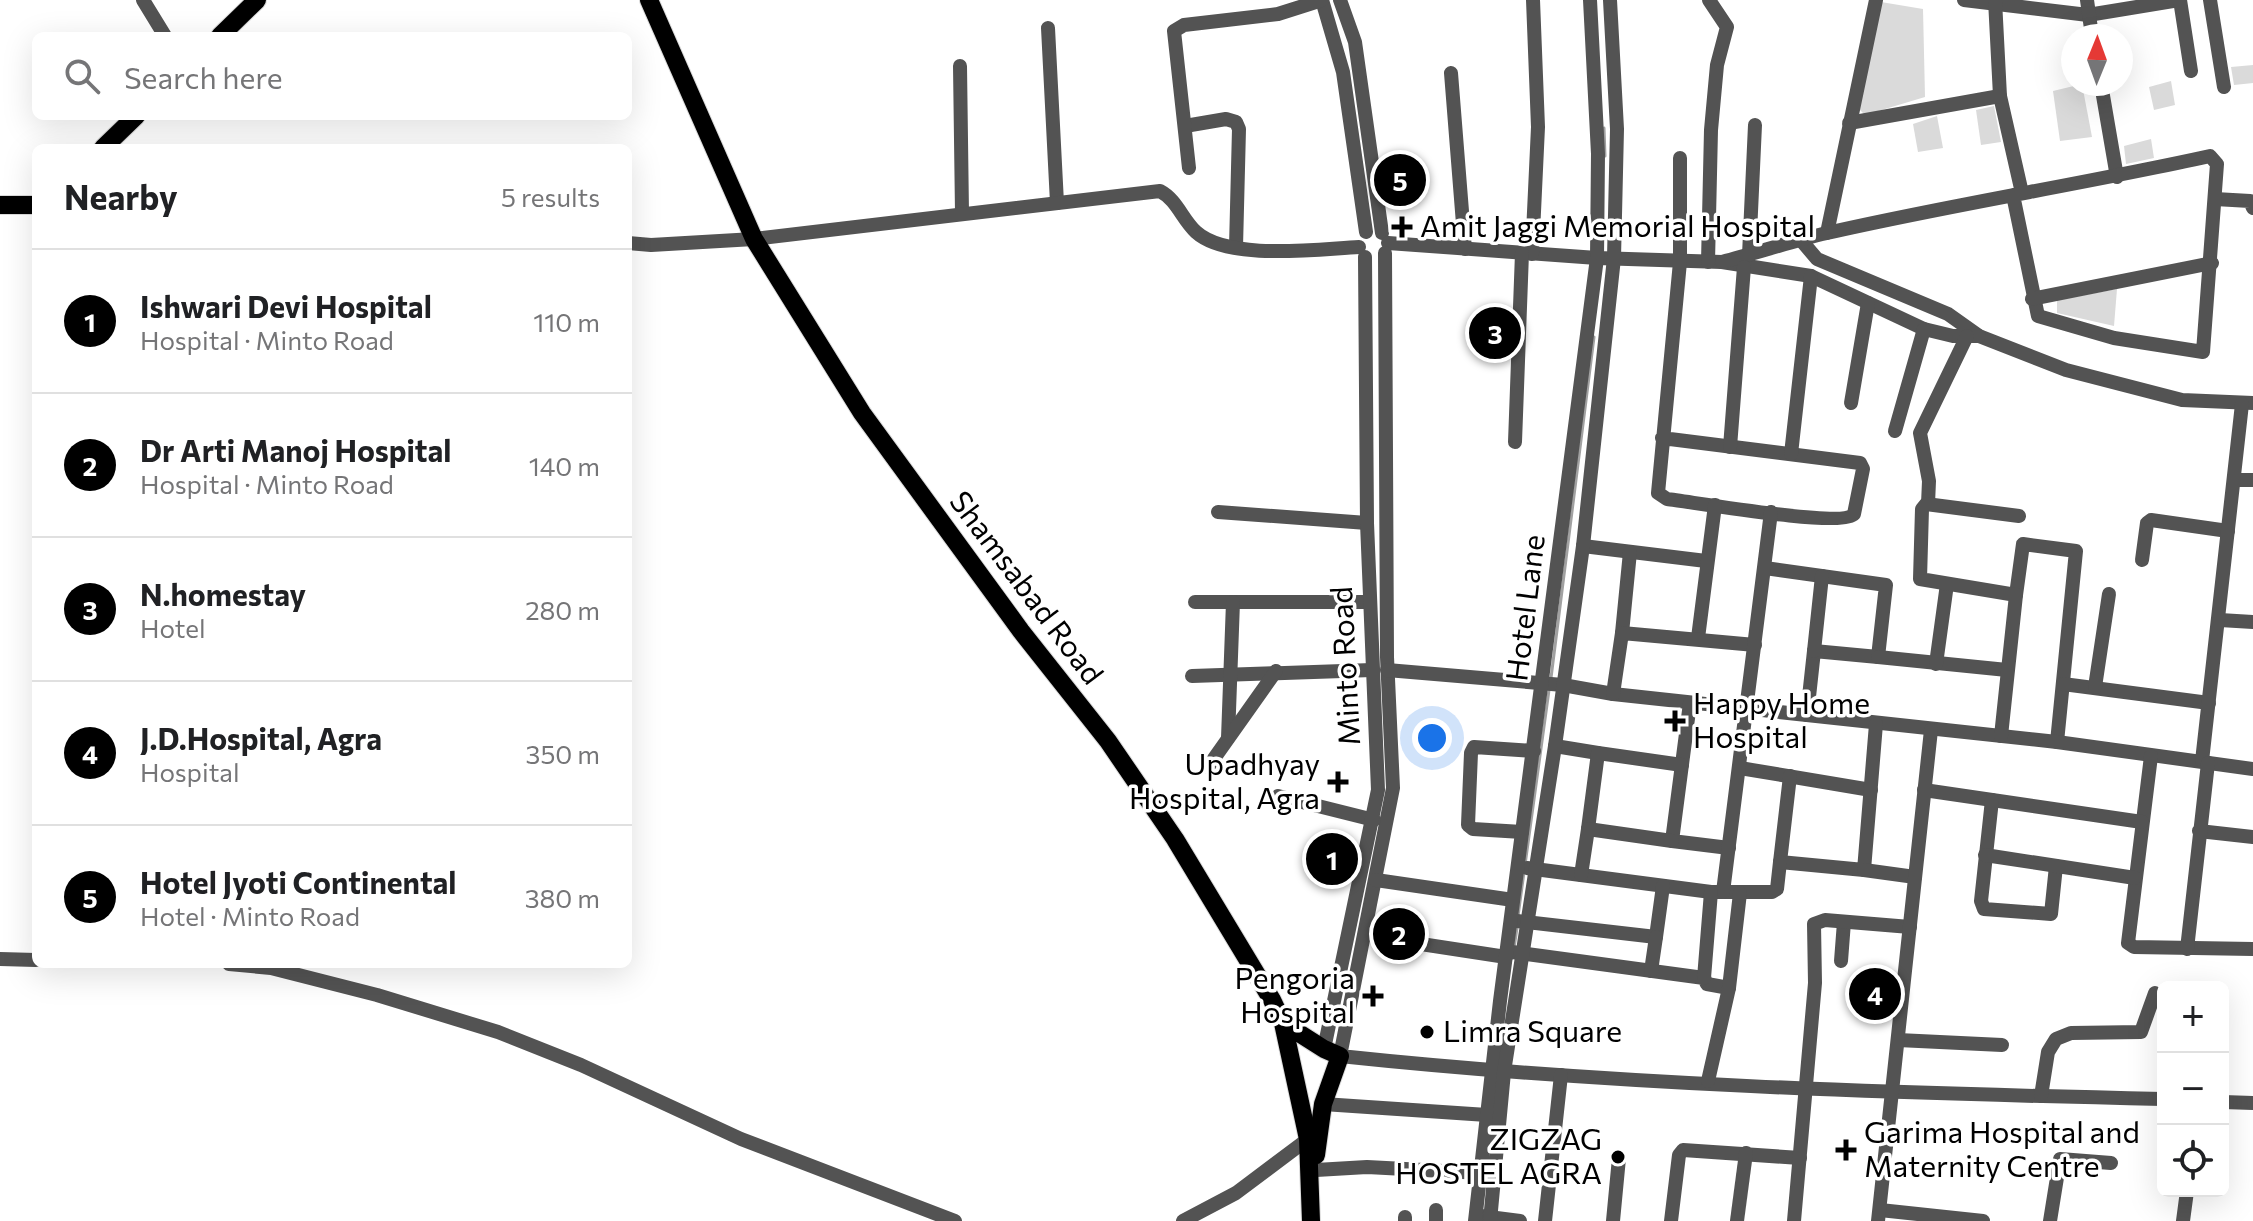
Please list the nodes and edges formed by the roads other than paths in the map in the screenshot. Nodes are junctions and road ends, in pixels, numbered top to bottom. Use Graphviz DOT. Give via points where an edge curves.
graph roads {
  1 [pos="143,0"];
  2 [pos="256,0"];
  3 [pos="649,0"];
  4 [pos="1322,0"];
  5 [pos="1340,0"];
  6 [pos="1533,0"];
  7 [pos="1590,0"];
  8 [pos="1610,0"];
  9 [pos="1709,0"];
  10 [pos="1876,0"];
  11 [pos="1964,0"];
  12 [pos="2180,0"];
  13 [pos="2210,0"];
  14 [pos="1995,2"];
  15 [pos="2088,8"];
  16 [pos="1048,28"];
  17 [pos="163,32"];
  18 [pos="224,32"];
  19 [pos="960,66"];
  20 [pos="2191,71"];
  21 [pos="1451,73"];
  22 [pos="2224,87"];
  23 [pos="2000,96"];
  24 [pos="2103,96"];
  25 [pos="132,120"];
  26 [pos="1849,123"];
  27 [pos="1755,125"];
  28 [pos="1185,126"];
  29 [pos="107,144"];
  30 [pos="1680,158"];
  31 [pos="1189,168"];
  32 [pos="2117,177"];
  33 [pos="2017,194"];
  34 [pos="2215,199"];
  35 [pos="1057,203"];
  36 [pos="0,205"];
  37 [pos="32,205"];
  38 [pos="2253,208"];
  39 [pos="962,213"];
  40 [pos="1366,232"];
  41 [pos="1827,233"];
  42 [pos="754,239"];
  43 [pos="1800,239"];
  44 [pos="632,243"];
  45 [pos="1385,243"];
  46 [pos="1236,247"];
  47 [pos="1465,249"];
  48 [pos="1362,252"];
  49 [pos="1527,254"];
  50 [pos="1597,258"];
  51 [pos="1614,258"];
  52 [pos="1746,261"];
  53 [pos="1680,262"];
  54 [pos="1715,262"];
  55 [pos="2212,263"];
  56 [pos="1811,276"];
  57 [pos="2032,299"];
  58 [pos="1868,303"];
  59 [pos="1924,329"];
  60 [pos="1973,336"];
  61 [pos="1851,403"];
  62 [pos="2248,404"];
  63 [pos="1895,431"];
  64 [pos="1662,438"];
  65 [pos="1515,442"];
  66 [pos="1730,447"];
  67 [pos="1791,454"];
  68 [pos="2234,480"];
  69 [pos="2253,480"];
  70 [pos="1928,504"];
  71 [pos="1715,505"];
  72 [pos="1218,512"];
  73 [pos="1771,512"];
  74 [pos="2019,516"];
  75 [pos="1367,523"];
  76 [pos="2228,531"];
  77 [pos="1583,546"];
  78 [pos="1630,552"];
  79 [pos="2142,560"];
  80 [pos="1706,561"];
  81 [pos="1765,568"];
  82 [pos="1822,576"];
  83 [pos="1947,584"];
  84 [pos="2109,594"];
  85 [pos="2016,595"];
  86 [pos="1195,602"];
  87 [pos="1233,602"];
  88 [pos="1370,602"];
  89 [pos="2220,620"];
  90 [pos="2253,622"];
  91 [pos="1622,633"];
  92 [pos="1698,638"];
  93 [pos="1755,645"];
  94 [pos="1814,651"];
  95 [pos="1878,657"];
  96 [pos="1936,664"];
  97 [pos="1380,670"];
  98 [pos="2007,670"];
  99 [pos="1276,671"];
  100 [pos="1230,674"];
  101 [pos="1192,676"];
  102 [pos="1543,683"];
  103 [pos="2063,684"];
  104 [pos="1563,685"];
  105 [pos="2095,687"];
  106 [pos="1613,694"];
  107 [pos="1690,703"];
  108 [pos="2209,703"];
  109 [pos="1748,709"];
  110 [pos="1807,715"];
  111 [pos="1876,724"];
  112 [pos="1931,730"];
  113 [pos="2001,736"];
  114 [pos="1228,738"];
  115 [pos="2057,742"];
  116 [pos="1555,746"];
  117 [pos="1534,751"];
  118 [pos="1598,753"];
  119 [pos="2151,756"];
  120 [pos="2205,762"];
  121 [pos="1682,765"];
  122 [pos="1208,767"];
  123 [pos="1740,768"];
  124 [pos="2253,769"];
  125 [pos="1790,776"];
  126 [pos="1871,790"];
  127 [pos="1924,790"];
  128 [pos="1278,796"];
  129 [pos="1992,800"];
  130 [pos="1374,820"];
  131 [pos="2142,822"];
  132 [pos="1588,829"];
  133 [pos="2199,831"];
  134 [pos="1522,832"];
  135 [pos="2253,837"];
  136 [pos="1672,841"];
  137 [pos="1729,848"];
  138 [pos="1985,855"];
  139 [pos="1780,862"];
  140 [pos="2056,866"];
  141 [pos="1528,869"];
  142 [pos="1864,870"];
  143 [pos="1581,875"];
  144 [pos="1915,877"];
  145 [pos="2135,878"];
  146 [pos="1376,880"];
  147 [pos="1663,886"];
  148 [pos="1717,892"];
  149 [pos="1740,893"];
  150 [pos="1513,900"];
  151 [pos="1518,921"];
  152 [pos="1844,922"];
  153 [pos="1910,927"];
  154 [pos="1656,937"];
  155 [pos="1421,944"];
  156 [pos="2187,949"];
  157 [pos="2253,949"];
  158 [pos="1511,954"];
  159 [pos="0,959"];
  160 [pos="32,960"];
  161 [pos="1841,961"];
  162 [pos="271,968"];
  163 [pos="1651,971"];
  164 [pos="1704,978"];
  165 [pos="1729,988"];
  166 [pos="2155,993"];
  167 [pos="1283,1023"];
  168 [pos="1898,1040"];
  169 [pos="2002,1045"];
  170 [pos="1332,1052"];
  171 [pos="1499,1072"];
  172 [pos="1561,1075"];
  173 [pos="1708,1081"];
  174 [pos="1805,1086"];
  175 [pos="1893,1092"];
  176 [pos="2041,1096"];
  177 [pos="2157,1099"];
  178 [pos="2229,1102"];
  179 [pos="2253,1103"];
  180 [pos="1323,1104"];
  181 [pos="1487,1115"];
  182 [pos="1312,1138"];
  183 [pos="1746,1153"];
  184 [pos="1619,1158"];
  185 [pos="1800,1158"];
  186 [pos="2111,1163"];
  187 [pos="1316,1170"];
  188 [pos="1481,1173"];
  189 [pos="2186,1197"];
  190 [pos="1879,1215"];
  191 [pos="1483,1218"];
  192 [pos="955,1221"];
  193 [pos="1183,1221"];
  194 [pos="1311,1221"];
  195 [pos="1322,1221"];
  196 [pos="1520,1221"];
  197 [pos="1545,1221"];
  198 [pos="1613,1221"];
  199 [pos="1671,1221"];
  200 [pos="1737,1221"];
  201 [pos="1794,1221"];
  202 [pos="1983,1221"];
  203 [pos="2050,1221"];
  204 [pos="2183,1221"];
  1 -- 17 [label="street"];
  2 -- 18 [label="main road"];
  3 -- 42 [label="main road, Shamsabad Road"];
  4 -- 28 [label="street" via="1278,14 1178,27 1172,43"];
  4 -- 40 [label="street" via="1343,72"];
  5 -- 45 [label="street, Minto Road" via="1355,42"];
  6 -- 49 [label="street" via="1538,127"];
  7 -- 50 [label="street, Hotel Lane"];
  8 -- 51 [label="street" via="1617,129"];
  9 -- 54 [label="street" via="1727,27 1717,65 1711,130"];
  10 -- 26 [label="street"];
  11 -- 14 [label="street"];
  12 -- 15 [label="street"];
  12 -- 20 [label="street"];
  13 -- 22 [label="street"];
  14 -- 15 [label="street"];
  14 -- 23 [label="street"];
  16 -- 35 [label="street"];
  19 -- 39 [label="street"];
  21 -- 47 [label="street"];
  23 -- 26 [label="street"];
  23 -- 33 [label="street"];
  24 -- 32 [label="street"];
  25 -- 29 [label="main road"];
  26 -- 41 [label="street"];
  27 -- 52 [label="street"];
  28 -- 31 [label="street"];
  28 -- 46 [label="street" via="1226,119 1239,129"];
  30 -- 53 [label="street"];
  32 -- 33 [label="street"];
  32 -- 34 [label="street" via="2214,157"];
  33 -- 41 [label="street"];
  33 -- 57 [label="street"];
  34 -- 38 [label="street" via="2250,201"];
  34 -- 55 [label="street"];
  35 -- 39 [label="street"];
  35 -- 46 [label="street" via="1160,191 1170,196 1196,232 1218,245"];
  36 -- 37 [label="main road"];
  39 -- 42 [label="street"];
  40 -- 45 [label="street"];
  40 -- 48 [label="street"];
  41 -- 43 [label="street"];
  42 -- 44 [label="street"];
  42 -- 167 [label="main road, Shamsabad Road" via="862,413 1108,741 1175,839"];
  43 -- 52 [label="street"];
  43 -- 60 [label="street" via="1817,259 1948,314"];
  45 -- 47 [label="street"];
  45 -- 48 [label="street" via="1377,259"];
  45 -- 97 [label="street, Minto Road"];
  46 -- 48 [label="street"];
  47 -- 49 [label="street"];
  48 -- 75 [label="street, Minto Road"];
  49 -- 50 [label="street"];
  49 -- 65 [label="street"];
  50 -- 51 [label="street"];
  50 -- 102 [label="street, Hotel Lane"];
  51 -- 53 [label="street"];
  51 -- 77 [label="street"];
  52 -- 54 [label="street"];
  52 -- 56 [label="street"];
  52 -- 66 [label="street"];
  53 -- 54 [label="street"];
  53 -- 64 [label="street"];
  55 -- 57 [label="street"];
  55 -- 57 [label="street" via="2205,347 2198,353 2114,338 2040,317"];
  56 -- 58 [label="street"];
  56 -- 67 [label="street"];
  58 -- 59 [label="street"];
  58 -- 61 [label="street"];
  59 -- 60 [label="street"];
  59 -- 63 [label="street"];
  60 -- 62 [label="street" via="2107,382 2182,400"];
  60 -- 70 [label="street" via="1920,433"];
  62 -- 68 [label="street"];
  64 -- 66 [label="street"];
  64 -- 71 [label="street" via="1660,497"];
  66 -- 67 [label="street"];
  67 -- 73 [label="street" via="1860,463 1854,514 1843,520"];
  68 -- 69 [label="street"];
  68 -- 76 [label="street"];
  70 -- 74 [label="street"];
  70 -- 83 [label="street" via="1922,509 1918,577"];
  71 -- 73 [label="street"];
  71 -- 80 [label="street"];
  72 -- 75 [label="street"];
  73 -- 81 [label="street"];
  75 -- 88 [label="street, Minto Road"];
  76 -- 79 [label="street" via="2151,520"];
  76 -- 89 [label="street"];
  77 -- 78 [label="street"];
  77 -- 104 [label="street"];
  78 -- 80 [label="street"];
  78 -- 91 [label="street"];
  80 -- 92 [label="street"];
  81 -- 82 [label="street"];
  81 -- 93 [label="street"];
  82 -- 94 [label="street"];
  82 -- 95 [label="street" via="1886,585"];
  83 -- 85 [label="street"];
  83 -- 96 [label="street"];
  84 -- 105 [label="street"];
  85 -- 98 [label="street"];
  85 -- 103 [label="street" via="2023,544 2076,551"];
  86 -- 87 [label="street"];
  87 -- 88 [label="street"];
  87 -- 100 [label="street"];
  88 -- 97 [label="street, Minto Road"];
  89 -- 90 [label="street"];
  89 -- 108 [label="street"];
  91 -- 92 [label="street"];
  91 -- 106 [label="street"];
  92 -- 93 [label="street"];
  93 -- 109 [label="street"];
  94 -- 95 [label="street"];
  94 -- 110 [label="street"];
  95 -- 96 [label="street"];
  96 -- 98 [label="street"];
  97 -- 99 [label="street"];
  97 -- 102 [label="street"];
  97 -- 130 [label="street, Minto Road"];
  97 -- 146 [label="street, Minto Road" via="1393,788"];
  98 -- 113 [label="street"];
  99 -- 100 [label="street"];
  99 -- 114 [label="street"];
  100 -- 101 [label="street"];
  100 -- 114 [label="street"];
  102 -- 104 [label="street"];
  102 -- 117 [label="street, Hotel Lane"];
  103 -- 105 [label="street"];
  103 -- 115 [label="street"];
  104 -- 106 [label="street"];
  104 -- 116 [label="street"];
  105 -- 108 [label="street"];
  106 -- 107 [label="street"];
  107 -- 109 [label="street"];
  107 -- 121 [label="street"];
  108 -- 120 [label="street"];
  109 -- 110 [label="street"];
  109 -- 123 [label="street"];
  110 -- 111 [label="street"];
  111 -- 112 [label="street"];
  111 -- 126 [label="street"];
  112 -- 113 [label="street"];
  112 -- 127 [label="street"];
  113 -- 115 [label="street"];
  114 -- 122 [label="street"];
  115 -- 119 [label="street"];
  116 -- 118 [label="street"];
  116 -- 141 [label="street"];
  117 -- 134 [label="street, Hotel Lane"];
  117 -- 134 [label="street" via="1482,745 1471,753 1468,825"];
  118 -- 121 [label="street"];
  118 -- 132 [label="street"];
  119 -- 120 [label="street"];
  119 -- 131 [label="street"];
  120 -- 124 [label="street"];
  120 -- 133 [label="street"];
  121 -- 136 [label="street"];
  123 -- 125 [label="street"];
  123 -- 137 [label="street"];
  125 -- 126 [label="street"];
  125 -- 139 [label="street"];
  126 -- 142 [label="street"];
  127 -- 129 [label="street"];
  127 -- 144 [label="street"];
  128 -- 130 [label="street"];
  129 -- 131 [label="street"];
  129 -- 138 [label="street"];
  130 -- 170 [label="street, Minto Road"];
  131 -- 145 [label="street"];
  132 -- 136 [label="street"];
  132 -- 143 [label="street"];
  133 -- 135 [label="street"];
  133 -- 156 [label="street"];
  134 -- 141 [label="street, Hotel Lane"];
  136 -- 137 [label="street"];
  137 -- 148 [label="street"];
  138 -- 140 [label="street"];
  138 -- 140 [label="street" via="1981,901 1987,910 2051,914"];
  139 -- 142 [label="street"];
  139 -- 149 [label="street" via="1775,891"];
  140 -- 145 [label="street"];
  141 -- 143 [label="street"];
  141 -- 150 [label="street, Hotel Lane"];
  141 -- 151 [label="street"];
  142 -- 144 [label="street"];
  143 -- 147 [label="street"];
  144 -- 153 [label="street"];
  145 -- 156 [label="street" via="2130,946"];
  146 -- 150 [label="street"];
  146 -- 170 [label="street, Minto Road"];
  147 -- 148 [label="street"];
  147 -- 154 [label="street"];
  148 -- 149 [label="street"];
  148 -- 164 [label="street"];
  149 -- 165 [label="street"];
  150 -- 151 [label="street, Hotel Lane"];
  151 -- 154 [label="street"];
  151 -- 158 [label="street"];
  152 -- 153 [label="street"];
  152 -- 161 [label="street"];
  152 -- 174 [label="street" via="1814,924 1815,983"];
  153 -- 168 [label="street"];
  154 -- 163 [label="street"];
  155 -- 158 [label="street"];
  156 -- 157 [label="street"];
  158 -- 163 [label="street"];
  158 -- 171 [label="street"];
  159 -- 160 [label="street"];
  162 -- 192 [label="street" via="498,1032 741,1139"];
  163 -- 164 [label="street"];
  164 -- 165 [label="street" via="1707,984"];
  165 -- 173 [label="street"];
  166 -- 176 [label="street" via="2141,1032 2071,1033 2056,1039 2048,1052"];
  167 -- 170 [label="main road"];
  167 -- 182 [label="main road, Shamsabad Road"];
  168 -- 169 [label="street"];
  168 -- 175 [label="street"];
  170 -- 171 [label="street"];
  170 -- 180 [label="main road, Minto Road"];
  171 -- 172 [label="street"];
  171 -- 181 [label="street"];
  171 -- 191 [label="street"];
  172 -- 173 [label="street"];
  172 -- 197 [label="street"];
  173 -- 174 [label="street"];
  174 -- 175 [label="street"];
  174 -- 185 [label="street"];
  175 -- 176 [label="street"];
  175 -- 190 [label="street"];
  176 -- 177 [label="street"];
  178 -- 179 [label="street"];
  180 -- 181 [label="street"];
  180 -- 182 [label="main road, Minto Road"];
  181 -- 188 [label="street"];
  182 -- 187 [label="main road, Shamsabad Road"];
  182 -- 193 [label="street" via="1236,1193"];
  182 -- 194 [label="main road, Shamsabad Road"];
  183 -- 185 [label="street"];
  183 -- 199 [label="street" via="1680,1152"];
  183 -- 200 [label="street"];
  184 -- 198 [label="street"];
  185 -- 201 [label="street"];
  186 -- 203 [label="street" via="2060,1159"];
  187 -- 188 [label="street"];
  187 -- 195 [label="main road, Shamsabad Road"];
  188 -- 191 [label="street"];
  189 -- 204 [label="street"];
  190 -- 202 [label="street"];
  191 -- 196 [label="street"];
}
